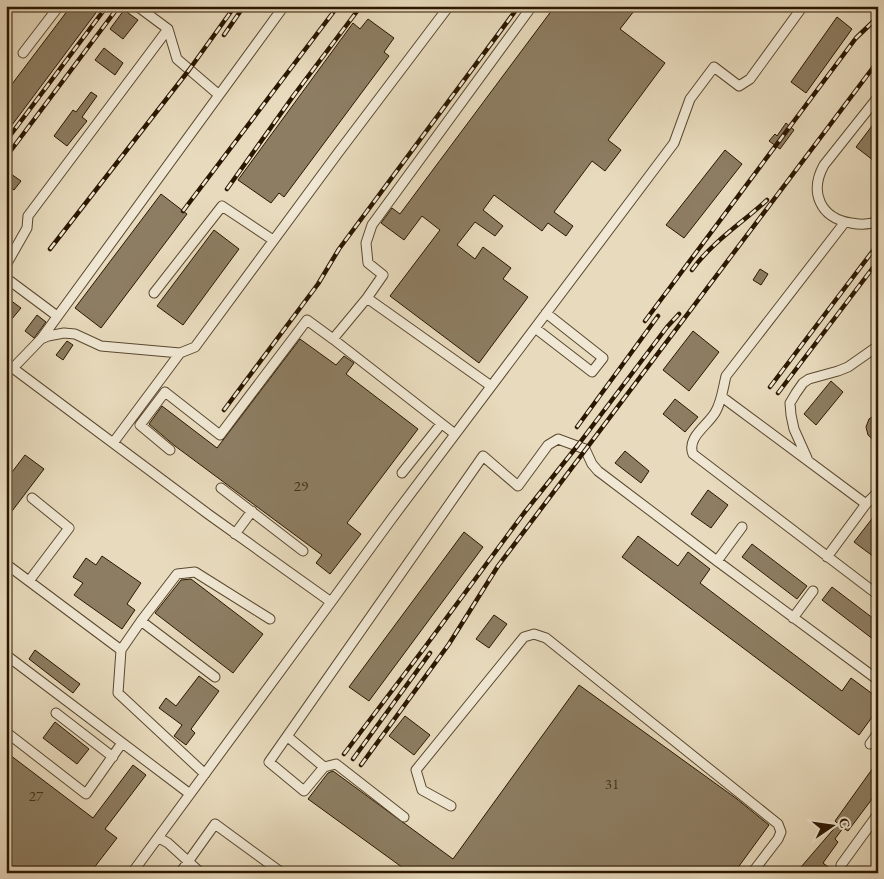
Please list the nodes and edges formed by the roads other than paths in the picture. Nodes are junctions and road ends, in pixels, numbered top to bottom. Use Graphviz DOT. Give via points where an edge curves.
graph roads {
  1 [pos="59,6"];
  2 [pos="284,6"];
  3 [pos="449,6"];
  4 [pos="532,6"];
  5 [pos="803,6"];
  6 [pos="141,7"];
  7 [pos="168,30"];
  8 [pos="23,52"];
  9 [pos="219,95"];
  10 [pos="878,97"];
  11 [pos="878,221"];
  12 [pos="845,222"];
  13 [pos="274,240"];
  14 [pos="6,265"];
  15 [pos="6,278"];
  16 [pos="154,293"];
  17 [pos="367,298"];
  18 [pos="546,313"];
  19 [pos="58,316"];
  20 [pos="535,328"];
  21 [pos="41,339"];
  22 [pos="333,339"];
  23 [pos="878,346"];
  24 [pos="180,353"];
  25 [pos="10,366"];
  26 [pos="491,386"];
  27 [pos="722,397"];
  28 [pos="441,424"];
  29 [pos="455,434"];
  30 [pos="113,443"];
  31 [pos="170,450"];
  32 [pos="809,462"];
  33 [pos="402,473"];
  34 [pos="221,488"];
  35 [pos="878,492"];
  36 [pos="32,498"];
  37 [pos="866,504"];
  38 [pos="252,511"];
  39 [pos="742,527"];
  40 [pos="235,534"];
  41 [pos="303,551"];
  42 [pos="827,557"];
  43 [pos="716,562"];
  44 [pos="6,564"];
  45 [pos="29,581"];
  46 [pos="813,591"];
  47 [pos="878,595"];
  48 [pos="331,602"];
  49 [pos="793,618"];
  50 [pos="270,619"];
  51 [pos="141,621"];
  52 [pos="121,650"];
  53 [pos="6,655"];
  54 [pos="216,677"];
  55 [pos="878,680"];
  56 [pos="56,713"];
  57 [pos="6,732"];
  58 [pos="878,733"];
  59 [pos="288,737"];
  60 [pos="122,743"];
  61 [pos="870,744"];
  62 [pos="113,756"];
  63 [pos="324,767"];
  64 [pos="205,774"];
  65 [pos="190,794"];
  66 [pos="451,806"];
  67 [pos="878,814"];
  68 [pos="404,817"];
  69 [pos="159,838"];
  70 [pos="188,861"];
  71 [pos="841,865"];
  72 [pos="132,873"];
  73 [pos="180,873"];
  74 [pos="201,873"];
  75 [pos="282,873"];
  76 [pos="752,873"];
  1 -- 8 [label="lane"];
  2 -- 9 [label="lane"];
  3 -- 13 [label="lane"];
  4 -- 17 [label="lane" via="372,225 366,243 368,263 383,275"];
  5 -- 18 [label="lane" via="750,79 739,86 714,67 690,99 674,143"];
  6 -- 7 [label="lane"];
  7 -- 9 [label="lane" via="178,59"];
  7 -- 14 [label="lane" via="28,216 26,228"];
  9 -- 19 [label="lane"];
  10 -- 12 [label="lane" via="817,177 817,195 821,204 830,215"];
  11 -- 12 [label="lane" via="869,224"];
  12 -- 27 [label="lane" via="726,376"];
  13 -- 16 [label="lane" via="222,206"];
  13 -- 24 [label="lane" via="195,347"];
  15 -- 19 [label="lane"];
  17 -- 22 [label="lane"];
  17 -- 26 [label="lane"];
  18 -- 20 [label="lane"];
  18 -- 20 [label="lane" via="603,358 592,372"];
  19 -- 21 [label="lane"];
  20 -- 26 [label="lane"];
  21 -- 24 [label="lane" via="64,333 76,334 101,346"];
  21 -- 25 [label="lane"];
  22 -- 28 [label="lane"];
  22 -- 31 [label="lane" via="307,320 220,434 165,392 140,425"];
  23 -- 32 [label="lane" via="848,367 802,383 790,403 794,429"];
  24 -- 30 [label="lane"];
  25 -- 30 [label="lane"];
  26 -- 29 [label="lane"];
  27 -- 32 [label="lane"];
  27 -- 42 [label="lane" via="716,413 693,440 693,454"];
  28 -- 29 [label="lane"];
  28 -- 33 [label="lane"];
  29 -- 48 [label="lane"];
  30 -- 40 [label="lane"];
  32 -- 37 [label="lane"];
  34 -- 38 [label="lane"];
  35 -- 37 [label="lane"];
  36 -- 45 [label="lane" via="69,528"];
  37 -- 42 [label="lane"];
  38 -- 40 [label="lane"];
  38 -- 41 [label="lane"];
  39 -- 43 [label="lane"];
  40 -- 48 [label="lane"];
  42 -- 47 [label="lane"];
  43 -- 49 [label="lane"];
  43 -- 59 [label="lane" via="598,471 585,449 578,445 558,439 553,441 518,486 483,456"];
  44 -- 45 [label="lane"];
  45 -- 52 [label="lane"];
  46 -- 49 [label="lane"];
  48 -- 64 [label="lane"];
  49 -- 55 [label="lane"];
  50 -- 51 [label="lane" via="195,572 177,574"];
  51 -- 52 [label="lane"];
  51 -- 54 [label="lane"];
  52 -- 64 [label="lane" via="118,693"];
  53 -- 60 [label="lane"];
  56 -- 62 [label="lane"];
  57 -- 62 [label="lane" via="86,794"];
  58 -- 61 [label="lane"];
  59 -- 63 [label="lane"];
  59 -- 63 [label="lane" via="269,762 304,791"];
  60 -- 62 [label="lane"];
  60 -- 65 [label="lane"];
  63 -- 68 [label="lane" via="336,764"];
  64 -- 65 [label="lane"];
  65 -- 69 [label="lane"];
  66 -- 76 [label="lane" via="422,790 416,770 524,638 534,634 546,638 778,824 781,832 778,839"];
  67 -- 71 [label="lane"];
  69 -- 70 [label="lane"];
  69 -- 72 [label="lane"];
  70 -- 73 [label="lane"];
  70 -- 74 [label="lane"];
  70 -- 75 [label="lane" via="215,824"];
}
